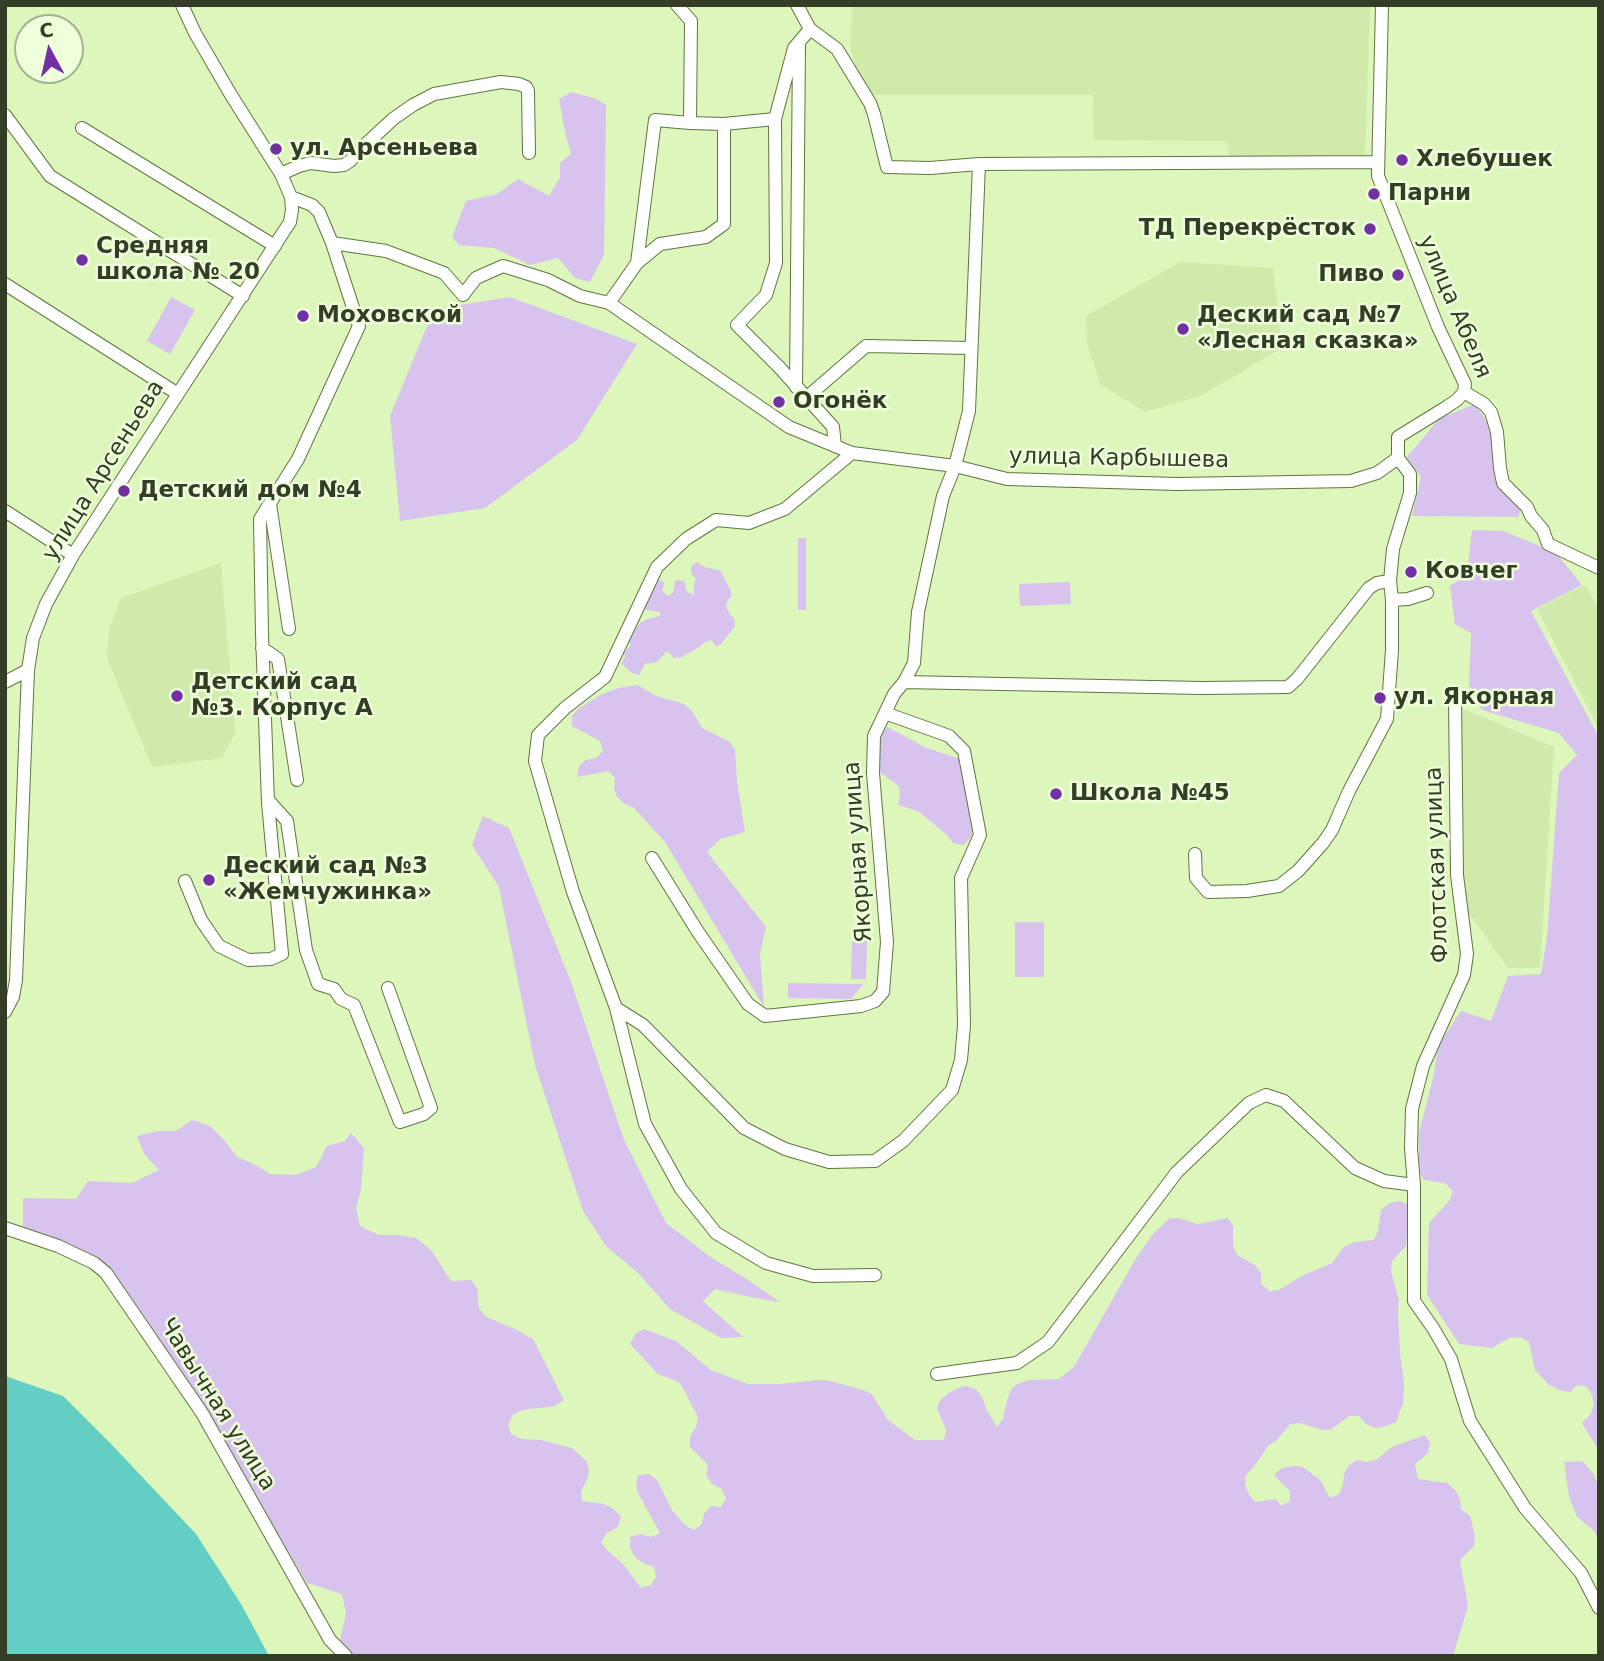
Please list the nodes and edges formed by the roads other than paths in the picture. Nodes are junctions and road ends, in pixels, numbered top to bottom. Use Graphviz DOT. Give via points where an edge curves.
graph roads {
  1 [pos="182,5"];
  2 [pos="677,5"];
  3 [pos="797,5"];
  4 [pos="1382,5"];
  5 [pos="810,29"];
  6 [pos="799,43"];
  7 [pos="5,115"];
  8 [pos="775,119"];
  9 [pos="690,123"];
  10 [pos="724,124"];
  11 [pos="82,128"];
  12 [pos="529,153"];
  13 [pos="1378,162"];
  14 [pos="979,164"];
  15 [pos="281,174"];
  16 [pos="291,197"];
  17 [pos="332,243"];
  18 [pos="275,246"];
  19 [pos="637,263"];
  20 [pos="5,284"];
  21 [pos="243,296"];
  22 [pos="609,303"];
  23 [pos="971,348"];
  24 [pos="796,387"];
  25 [pos="1464,392"];
  26 [pos="178,394"];
  27 [pos="806,398"];
  28 [pos="835,446"];
  29 [pos="852,453"];
  30 [pos="1398,458"];
  31 [pos="955,466"];
  32 [pos="270,504"];
  33 [pos="5,511"];
  34 [pos="73,555"];
  35 [pos="1599,568"];
  36 [pos="1390,581"];
  37 [pos="1427,593"];
  38 [pos="1392,600"];
  39 [pos="289,629"];
  40 [pos="262,648"];
  41 [pos="28,670"];
  42 [pos="5,682"];
  43 [pos="904,682"];
  44 [pos="1455,700"];
  45 [pos="885,713"];
  46 [pos="296,780"];
  47 [pos="268,800"];
  48 [pos="1195,854"];
  49 [pos="652,859"];
  50 [pos="185,881"];
  51 [pos="388,988"];
  52 [pos="616,1009"];
  53 [pos="5,1012"];
  54 [pos="1413,1185"];
  55 [pos="5,1228"];
  56 [pos="875,1275"];
  57 [pos="937,1374"];
  58 [pos="1599,1608"];
  59 [pos="346,1656"];
  1 -- 15 [label="street"];
  2 -- 9 [label="street" via="691,21"];
  3 -- 5 [label="street"];
  4 -- 13 [label="street, улица Абеля"];
  5 -- 6 [label="street"];
  5 -- 14 [label="street" via="838,49 864,93 887,167"];
  6 -- 8 [label="street"];
  6 -- 24 [label="street"];
  7 -- 21 [label="street" via="50,176"];
  8 -- 10 [label="street"];
  8 -- 24 [label="street" via="776,263 766,295 737,326"];
  9 -- 10 [label="street"];
  9 -- 19 [label="street" via="655,120"];
  10 -- 19 [label="street" via="724,224 706,237 660,244"];
  11 -- 18 [label="street"];
  12 -- 15 [label="street" via="528,91 519,84 501,82 434,94 412,105 344,165 310,163"];
  13 -- 14 [label="street"];
  13 -- 25 [label="street, улица Абеля" via="1378,176 1465,384"];
  14 -- 23 [label="street, Якорная улица"];
  15 -- 16 [label="street"];
  16 -- 17 [label="street" via="319,212"];
  16 -- 18 [label="street, улица Арсеньева" via="290,222"];
  17 -- 22 [label="street, улица Карбышева" via="386,251 444,273 463,295 476,278 503,266"];
  17 -- 32 [label="street" via="359,326 298,459"];
  18 -- 21 [label="street, улица Арсеньева"];
  19 -- 22 [label="street"];
  20 -- 26 [label="street"];
  21 -- 26 [label="street, улица Арсеньева"];
  22 -- 28 [label="street, улица Карбышева" via="789,427"];
  23 -- 27 [label="street" via="866,346"];
  23 -- 31 [label="street, Якорная улица" via="969,411"];
  24 -- 27 [label="street"];
  25 -- 30 [label="street" via="1398,437"];
  25 -- 35 [label="street, улица Абеля" via="1491,412 1503,483 1527,507 1548,544"];
  26 -- 34 [label="street, улица Арсеньева"];
  27 -- 28 [label="street" via="833,427"];
  28 -- 29 [label="street, улица Карбышева"];
  29 -- 31 [label="street, улица Карбышева"];
  29 -- 52 [label="street" via="785,509 749,523 716,520 686,539 657,567 606,677 538,735 535,761 573,892"];
  30 -- 31 [label="street, улица Карбышева" via="1377,473 1351,481 1177,484 1007,479"];
  30 -- 36 [label="street" via="1409,474 1410,493 1393,550"];
  31 -- 43 [label="street, Якорная улица" via="943,496 918,612 914,663"];
  32 -- 39 [label="street"];
  32 -- 40 [label="street" via="260,519"];
  33 -- 34 [label="street"];
  34 -- 41 [label="street, улица Арсеньева" via="33,638"];
  36 -- 38 [label="street"];
  36 -- 43 [label="street" via="1369,588 1288,687"];
  37 -- 38 [label="street"];
  38 -- 48 [label="street" via="1387,719 1323,843 1279,886 1247,891 1208,892 1196,878"];
  40 -- 46 [label="street" via="278,659"];
  40 -- 47 [label="street"];
  41 -- 42 [label="street"];
  41 -- 53 [label="street, улица Арсеньева" via="16,980"];
  43 -- 45 [label="street, Якорная улица"];
  44 -- 54 [label="street, Флотская улица" via="1457,875 1467,954 1464,975 1416,1089"];
  45 -- 49 [label="street, Якорная улица" via="874,736 887,942 883,992 875,1001 765,1016 748,1004"];
  45 -- 52 [label="street" via="949,736 964,751 980,835 961,878 964,1025 953,1090 903,1141 875,1161 829,1162 785,1149 744,1128 643,1025"];
  47 -- 50 [label="street" via="282,954 248,960 219,946 201,920"];
  47 -- 51 [label="street" via="287,821 306,950 318,984 334,989 354,1005 400,1122 431,1108"];
  52 -- 56 [label="street" via="645,1124 681,1189 716,1233 766,1263 813,1276"];
  54 -- 57 [label="street" via="1384,1181 1355,1168 1284,1101 1266,1095 1249,1103 1177,1172 1048,1342 1017,1363"];
  54 -- 58 [label="street, Флотская улица" via="1414,1300 1451,1359 1470,1421 1525,1508 1581,1573"];
  55 -- 59 [label="street, Чавычная улица" via="58,1246 106,1273 202,1413 330,1640"];
}
